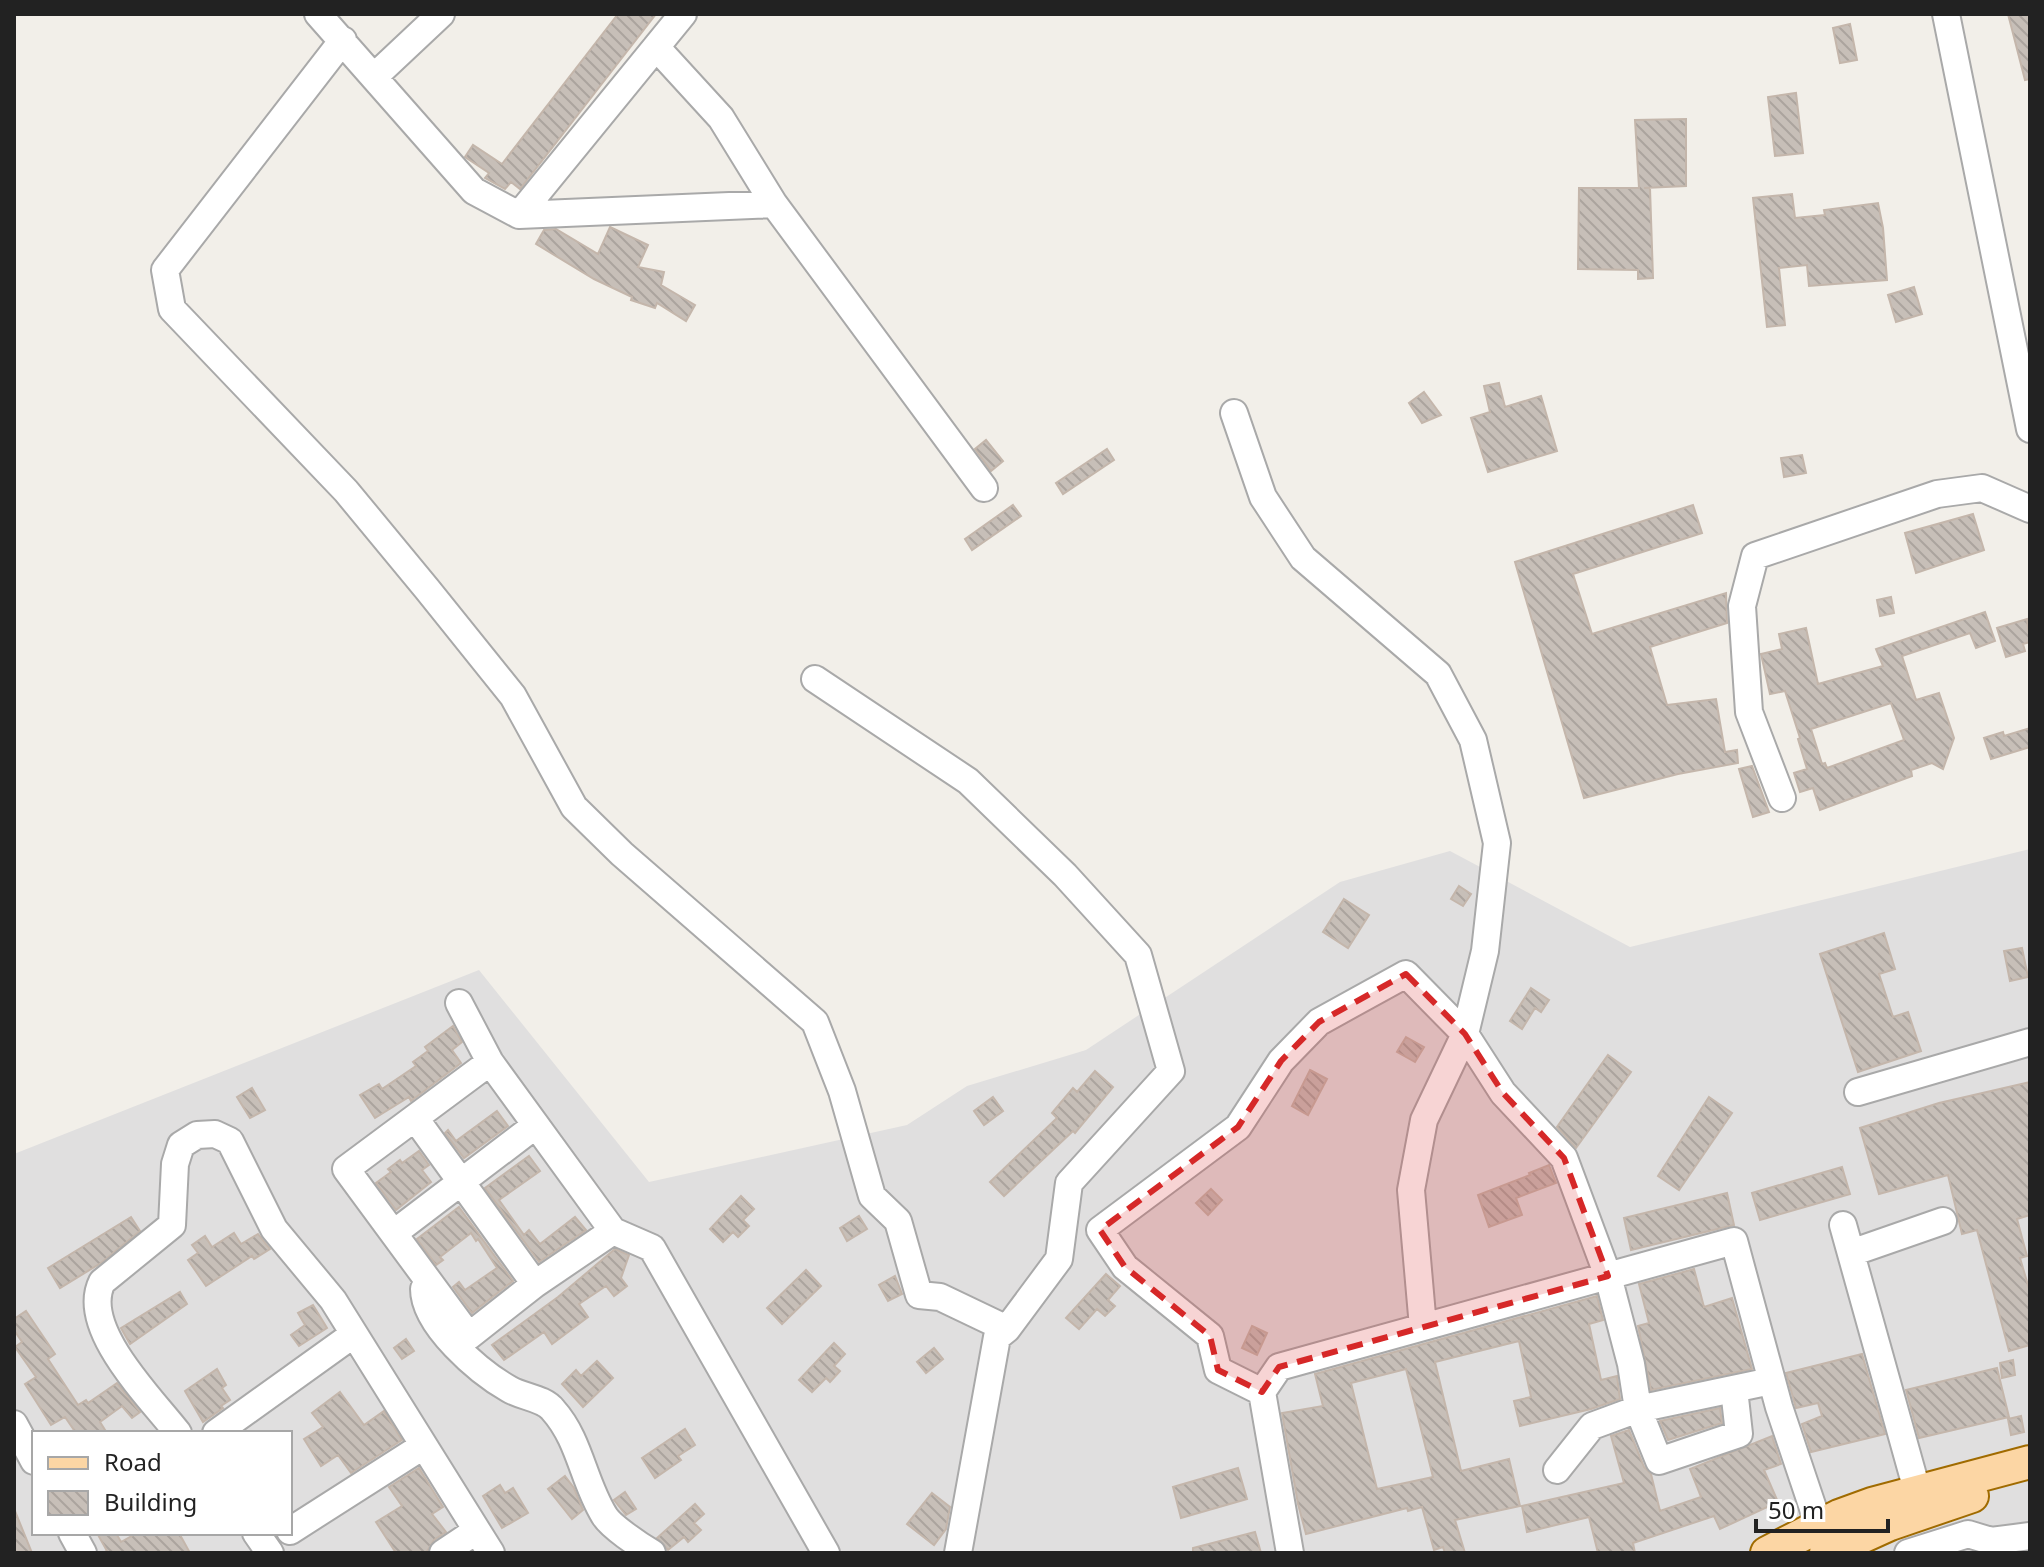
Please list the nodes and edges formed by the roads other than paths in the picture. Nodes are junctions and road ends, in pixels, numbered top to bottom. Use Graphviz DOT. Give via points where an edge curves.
graph roads {
  1 [pos="318,14"];
  2 [pos="441,14"];
  3 [pos="683,14"];
  4 [pos="1946,14"];
  5 [pos="343,40"];
  6 [pos="656,47"];
  7 [pos="375,76"];
  8 [pos="774,204"];
  9 [pos="519,215"];
  10 [pos="2028,400"];
  11 [pos="1234,413"];
  12 [pos="2030,429"];
  13 [pos="984,488"];
  14 [pos="2030,509"];
  15 [pos="815,679"];
  16 [pos="1782,798"];
  17 [pos="459,1003"];
  18 [pos="1465,1034"];
  19 [pos="2030,1042"];
  20 [pos="490,1062"];
  21 [pos="1858,1092"];
  22 [pos="415,1118"];
  23 [pos="536,1125"];
  24 [pos="460,1182"];
  25 [pos="1943,1221"];
  26 [pos="1843,1225"];
  27 [pos="613,1231"];
  28 [pos="394,1233"];
  29 [pos="1851,1253"];
  30 [pos="423,1273"];
  31 [pos="1608,1276"];
  32 [pos="535,1284"];
  33 [pos="1423,1327"];
  34 [pos="1007,1329"];
  35 [pos="354,1334"];
  36 [pos="1771,1381"];
  37 [pos="1734,1389"];
  38 [pos="1262,1392"];
  39 [pos="1638,1409"];
  40 [pos="14,1424"];
  41 [pos="176,1431"];
  42 [pos="219,1431"];
  43 [pos="423,1446"];
  44 [pos="32,1457"];
  45 [pos="2030,1462"];
  46 [pos="1557,1470"];
  47 [pos="2030,1484"];
  48 [pos="1917,1490"];
  49 [pos="292,1528"];
  50 [pos="476,1531"];
  51 [pos="73,1535"];
  52 [pos="2030,1536"];
  53 [pos="1823,1539"];
  54 [pos="83,1553"];
  55 [pos="443,1553"];
  56 [pos="491,1553"];
  57 [pos="652,1553"];
  58 [pos="826,1553"];
  59 [pos="958,1553"];
  60 [pos="1290,1553"];
  61 [pos="1767,1553"];
  62 [pos="1908,1553"];
  1 -- 5 [label="street"];
  2 -- 7 [label="street"];
  3 -- 6 [label="street"];
  4 -- 10 [label="street"];
  5 -- 7 [label="street"];
  5 -- 34 [label="street" via="165,270 172,309 346,491 456,625 513,696 574,807 815,1022 842,1091 872,1196 898,1221 919,1295 940,1297"];
  6 -- 8 [label="street" via="721,118"];
  6 -- 9 [label="street"];
  7 -- 9 [label="street" via="474,191"];
  8 -- 9 [label="street"];
  8 -- 13 [label="street"];
  10 -- 12 [label="street"];
  11 -- 18 [label="street" via="1263,497 1303,558 1438,674 1473,740 1497,843 1485,951"];
  14 -- 16 [label="street" via="1982,488 1937,494 1755,556 1742,606 1749,712"];
  15 -- 34 [label="street" via="968,781 1138,955 1171,1071 1069,1183 1059,1259"];
  17 -- 20 [label="street"];
  18 -- 31 [label="street" via="1503,1093 1564,1158"];
  18 -- 33 [label="street" via="1424,1120 1411,1190"];
  18 -- 38 [label="street" via="1406,974 1319,1022 1281,1061 1238,1127 1100,1230 1125,1267 1210,1336 1218,1370"];
  19 -- 21 [label="street"];
  20 -- 22 [label="street"];
  20 -- 23 [label="street"];
  22 -- 24 [label="street"];
  22 -- 28 [label="street" via="346,1169"];
  23 -- 24 [label="street"];
  23 -- 27 [label="street"];
  24 -- 28 [label="street"];
  24 -- 32 [label="street"];
  25 -- 29 [label="street"];
  26 -- 29 [label="street"];
  27 -- 32 [label="street"];
  27 -- 58 [label="street" via="652,1248"];
  28 -- 30 [label="street"];
  29 -- 48 [label="street"];
  30 -- 32 [label="street" via="469,1336"];
  30 -- 57 [label="street" via="424,1296 440,1328 465,1358 509,1390 551,1407 574,1442 604,1517"];
  31 -- 33 [label="street"];
  31 -- 36 [label="street" via="1734,1241"];
  31 -- 39 [label="street"];
  33 -- 38 [label="street" via="1279,1367"];
  34 -- 59 [label="street" via="997,1337"];
  35 -- 41 [label="street" via="274,1229 230,1141 215,1134 197,1135 181,1145 175,1164 172,1225 102,1282 96,1296 110,1346"];
  35 -- 42 [label="street"];
  35 -- 43 [label="street"];
  36 -- 37 [label="street"];
  36 -- 53 [label="street"];
  37 -- 39 [label="street"];
  37 -- 39 [label="street" via="1739,1434 1659,1461"];
  38 -- 60 [label="street"];
  39 -- 46 [label="street" via="1592,1426"];
  40 -- 44 [label="street"];
  43 -- 49 [label="street"];
  43 -- 50 [label="street"];
  45 -- 48 [label="main road"];
  47 -- 53 [label="main road"];
  48 -- 53 [label="main road" via="1872,1504"];
  50 -- 55 [label="street"];
  50 -- 56 [label="street"];
  51 -- 54 [label="street"];
  52 -- 62 [label="street" via="1991,1541 1968,1534"];
  53 -- 61 [label="main road"];
}
